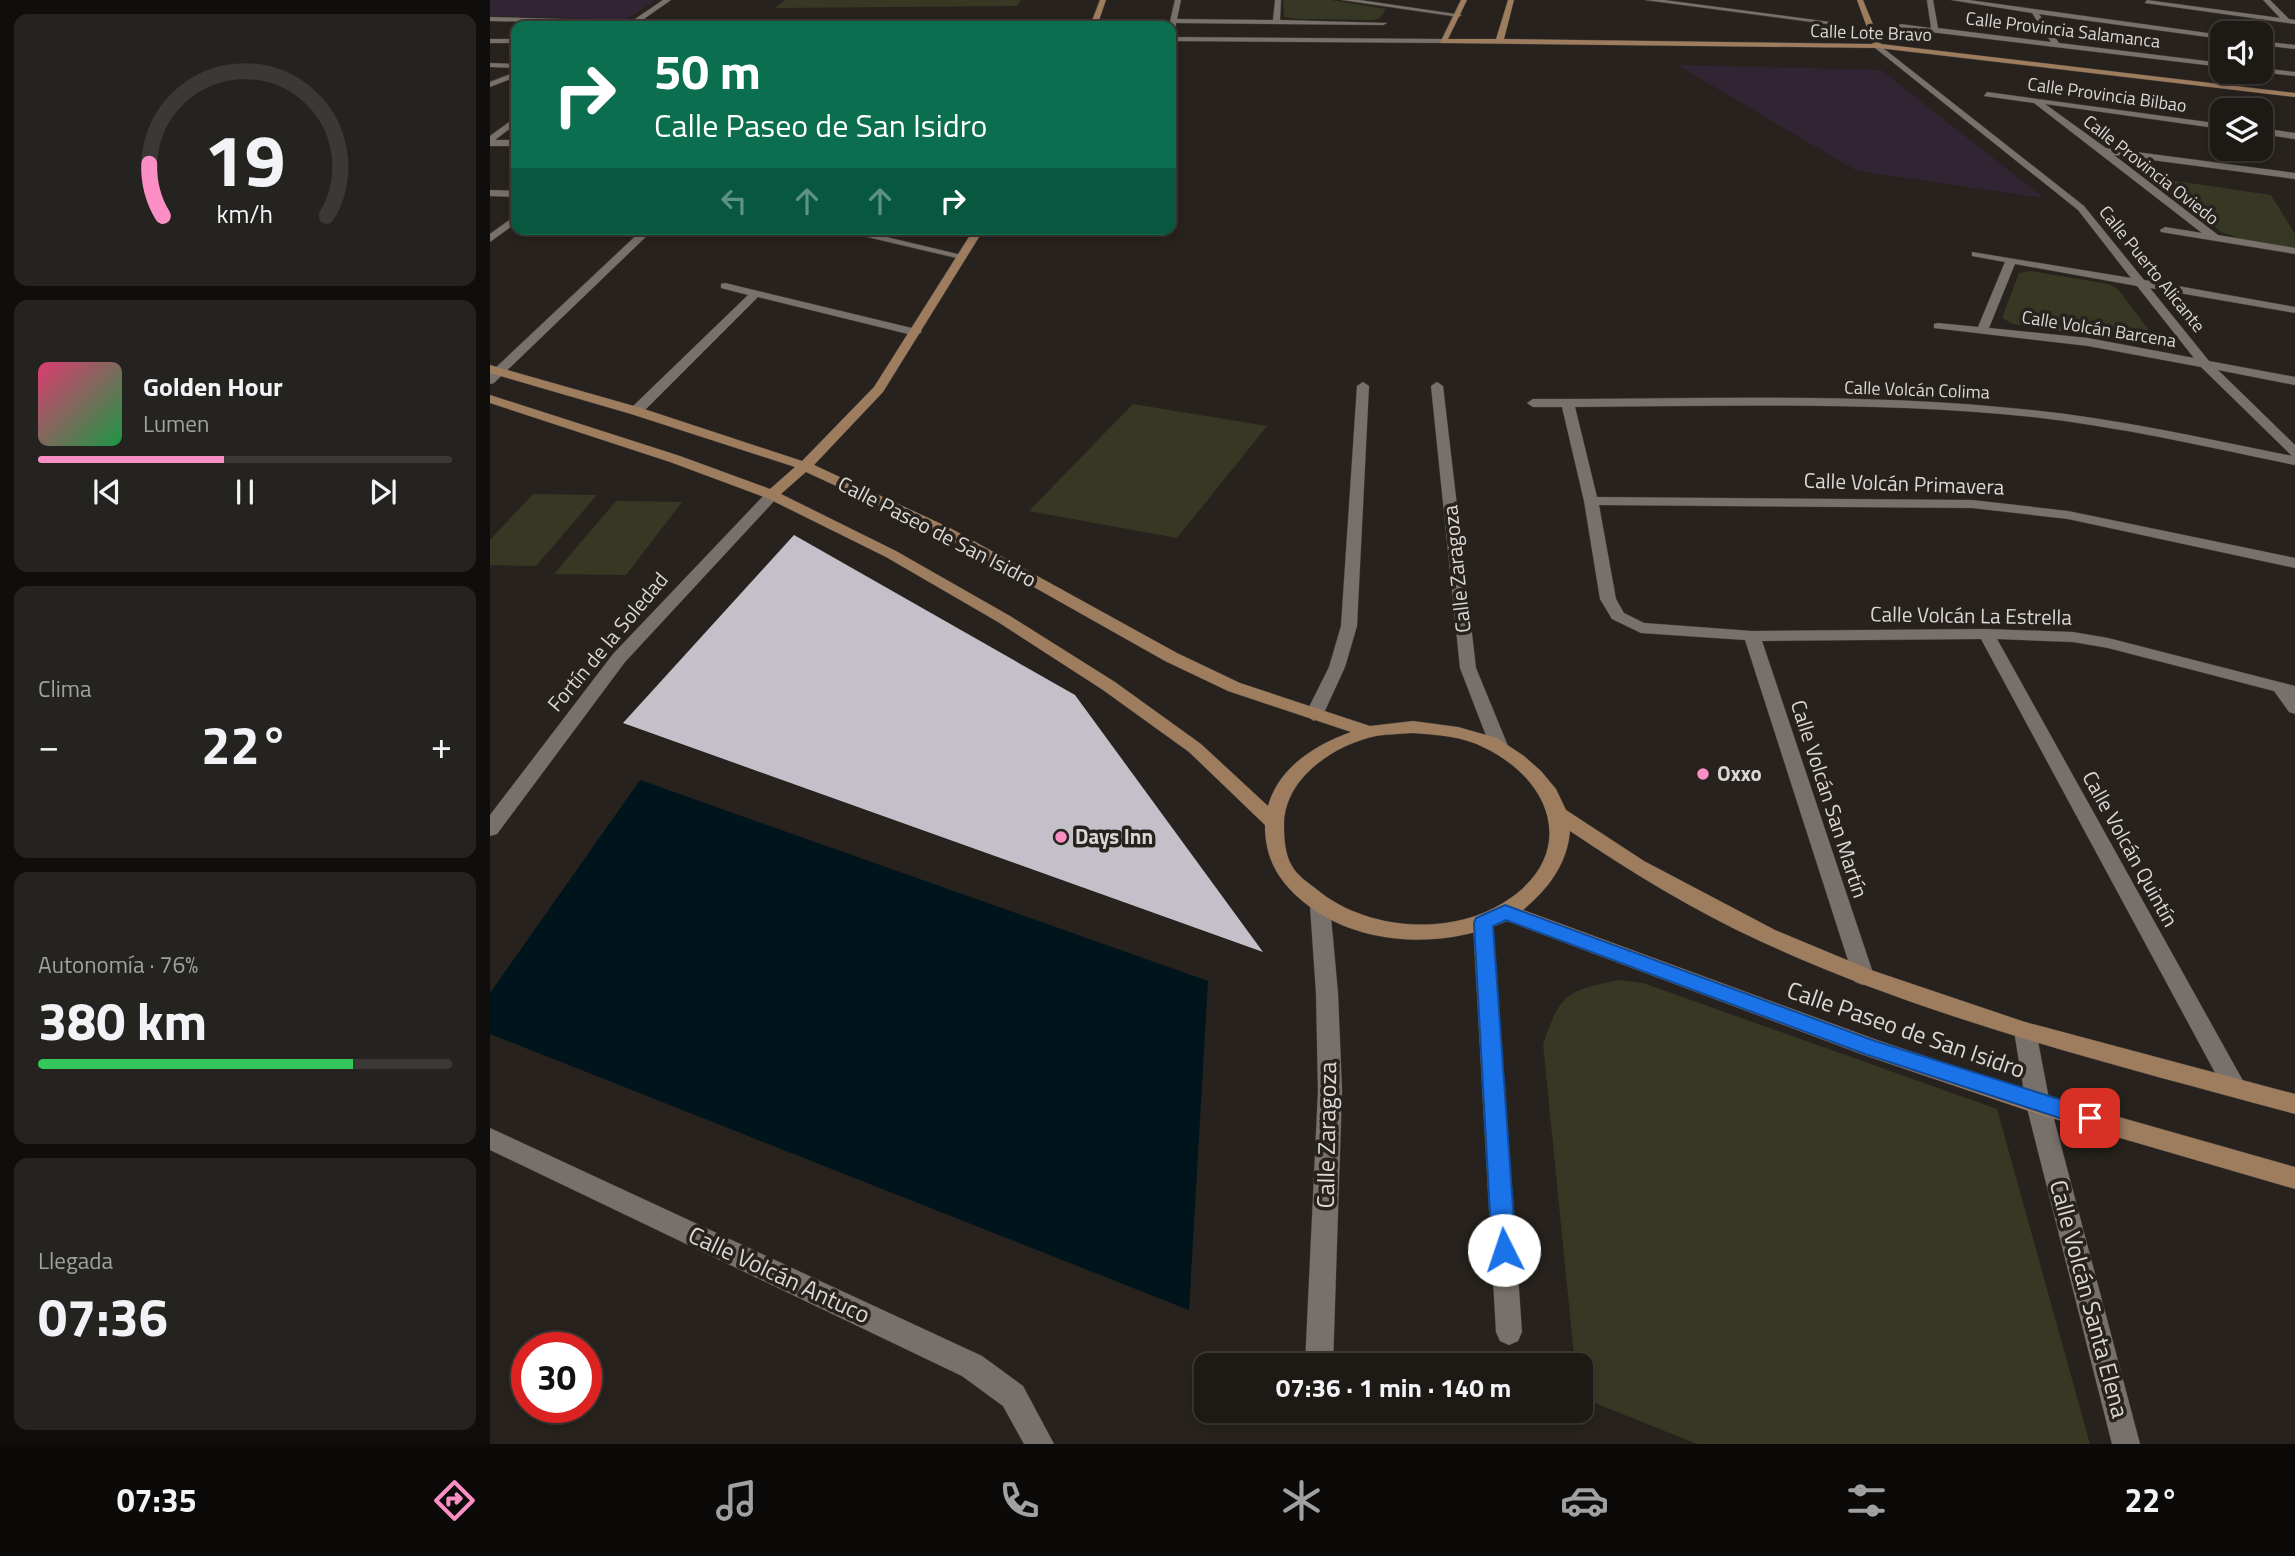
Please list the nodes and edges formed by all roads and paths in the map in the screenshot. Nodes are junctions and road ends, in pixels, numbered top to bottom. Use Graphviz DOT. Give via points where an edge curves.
graph roads {
  1 [pos="667,0"];
  2 [pos="1102,0"];
  3 [pos="1178,0"];
  4 [pos="1278,0"];
  5 [pos="1345,0"];
  6 [pos="1464,0"];
  7 [pos="1511,0"];
  8 [pos="1648,0"];
  9 [pos="1860,0"];
  10 [pos="1930,0"];
  11 [pos="1954,0"];
  12 [pos="2266,0"];
  13 [pos="1684,2"];
  14 [pos="2147,2"];
  15 [pos="2169,3"];
  16 [pos="1404,8"];
  17 [pos="2034,11"];
  18 [pos="1459,15"];
  19 [pos="490,19"];
  20 [pos="546,21"];
  21 [pos="636,21"];
  22 [pos="1095,21"];
  23 [pos="1173,21"];
  24 [pos="1176,21"];
  25 [pos="2291,21"];
  26 [pos="1276,22"];
  27 [pos="1383,23"];
  28 [pos="1834,23"];
  29 [pos="1900,26"];
  30 [pos="2159,28"];
  31 [pos="1936,30"];
  32 [pos="1370,34"];
  33 [pos="2210,35"];
  34 [pos="1176,39"];
  35 [pos="2166,39"];
  36 [pos="490,41"];
  37 [pos="511,41"];
  38 [pos="1443,41"];
  39 [pos="1499,43"];
  40 [pos="2057,45"];
  41 [pos="2273,45"];
  42 [pos="1878,46"];
  43 [pos="2291,47"];
  44 [pos="2174,50"];
  45 [pos="2295,56"];
  46 [pos="2181,60"];
  47 [pos="2210,64"];
  48 [pos="490,65"];
  49 [pos="511,66"];
  50 [pos="2273,71"];
  51 [pos="2295,74"];
  52 [pos="511,76"];
  53 [pos="490,85"];
  54 [pos="1987,94"];
  55 [pos="2295,95"];
  56 [pos="2033,100"];
  57 [pos="511,124"];
  58 [pos="2210,124"];
  59 [pos="2273,133"];
  60 [pos="2295,136"];
  61 [pos="490,141"];
  62 [pos="511,143"];
  63 [pos="2104,151"];
  64 [pos="2295,176"];
  65 [pos="490,193"];
  66 [pos="511,194"];
  67 [pos="511,222"];
  68 [pos="2165,230"];
  69 [pos="642,235"];
  70 [pos="865,235"];
  71 [pos="975,235"];
  72 [pos="490,239"];
  73 [pos="2216,239"];
  74 [pos="2295,251"];
  75 [pos="1976,254"];
  76 [pos="961,256"];
  77 [pos="2011,261"];
  78 [pos="2140,283"];
  79 [pos="725,286"];
  80 [pos="756,293"];
  81 [pos="2295,310"];
  82 [pos="1938,326"];
  83 [pos="1983,329"];
  84 [pos="916,332"];
  85 [pos="2206,365"];
  86 [pos="493,373"];
  87 [pos="2295,381"];
  88 [pos="1363,386"];
  89 [pos="1437,386"];
  90 [pos="490,399"];
  91 [pos="1533,403"];
  92 [pos="1568,403"];
  93 [pos="636,411"];
  94 [pos="2295,453"];
  95 [pos="2295,461"];
  96 [pos="805,466"];
  97 [pos="772,495"];
  98 [pos="1591,501"];
  99 [pos="2295,563"];
  100 [pos="1986,634"];
  101 [pos="1752,636"];
  102 [pos="2287,689"];
  103 [pos="2295,708"];
  104 [pos="1314,715"];
  105 [pos="1369,732"];
  106 [pos="1499,747"];
  107 [pos="497,806"];
  108 [pos="1558,814"];
  109 [pos="1272,820"];
  110 [pos="490,829"];
  111 [pos="1320,906"];
  112 [pos="1505,912"];
  113 [pos="1483,923"];
  114 [pos="1863,976"];
  115 [pos="2025,1031"];
  116 [pos="2234,1086"];
  117 [pos="2038,1104"];
  118 [pos="2295,1104"];
  119 [pos="490,1139"];
  120 [pos="2295,1178"];
  121 [pos="1509,1332"];
  122 [pos="1319,1353"];
  123 [pos="1040,1444"];
  124 [pos="2126,1444"];
  1 -- 21 [label="street"];
  2 -- 22 [label="main road"];
  3 -- 23 [label="street"];
  4 -- 26 [label="street"];
  5 -- 16 [label="street"];
  6 -- 18 [label="main road"];
  7 -- 39 [label="main road"];
  8 -- 13 [label="street"];
  9 -- 42 [label="main road"];
  10 -- 31 [label="street"];
  11 -- 17 [label="street"];
  12 -- 25 [label="street"];
  13 -- 28 [label="street" via="1789,13"];
  14 -- 15 [label="street"];
  15 -- 25 [label="street"];
  16 -- 18 [label="street"];
  16 -- 27 [label="street"];
  17 -- 30 [label="street"];
  17 -- 40 [label="street"];
  18 -- 38 [label="main road"];
  19 -- 20 [label="street"];
  24 -- 26 [label="street"];
  26 -- 27 [label="street"];
  27 -- 32 [label="street"];
  29 -- 31 [label="street, Calle Provincia Salamanca"];
  30 -- 33 [label="street"];
  30 -- 35 [label="street"];
  31 -- 40 [label="street, Calle Provincia Salamanca"];
  34 -- 38 [label="street"];
  36 -- 37 [label="street"];
  38 -- 39 [label="main road, Calle Lote Bravo"];
  39 -- 42 [label="main road, Calle Lote Bravo"];
  40 -- 46 [label="street, Calle Provincia Salamanca"];
  41 -- 43 [label="street"];
  42 -- 55 [label="main road, Calle Lote Bravo"];
  42 -- 78 [label="street, Calle Puerto Alicante" via="2081,208"];
  43 -- 45 [label="street"];
  44 -- 46 [label="street"];
  46 -- 47 [label="street, Calle Provincia Salamanca"];
  48 -- 49 [label="street"];
  50 -- 51 [label="street"];
  52 -- 53 [label="street"];
  54 -- 56 [label="street, Calle Provincia Bilbao"];
  56 -- 58 [label="street, Calle Provincia Bilbao"];
  56 -- 63 [label="street, Calle Provincia Oviedo"];
  57 -- 61 [label="street"];
  59 -- 60 [label="street"];
  61 -- 62 [label="street"];
  63 -- 64 [label="street"];
  63 -- 73 [label="street, Calle Provincia Oviedo"];
  65 -- 66 [label="street"];
  67 -- 72 [label="street"];
  68 -- 73 [label="street"];
  69 -- 86 [label="street"];
  70 -- 76 [label="street"];
  71 -- 76 [label="main road"];
  73 -- 74 [label="street"];
  75 -- 77 [label="street"];
  76 -- 84 [label="main road"];
  77 -- 78 [label="street"];
  77 -- 83 [label="street"];
  78 -- 81 [label="street"];
  78 -- 85 [label="street, Calle Puerto Alicante"];
  79 -- 80 [label="street"];
  80 -- 84 [label="street"];
  80 -- 93 [label="street"];
  82 -- 83 [label="street, Calle Volcán Barcena"];
  83 -- 85 [label="street, Calle Volcán Barcena" via="2088,342"];
  84 -- 96 [label="main road" via="879,389"];
  85 -- 87 [label="street, Calle Volcán Barcena"];
  85 -- 94 [label="street, Calle Puerto Alicante"];
  86 -- 93 [label="main road, Calle Paseo de San Isidro"];
  88 -- 104 [label="street" via="1349,626 1337,667"];
  89 -- 106 [label="street, Calle Zaragoza" via="1468,667"];
  90 -- 97 [label="main road, Calle Paseo de San Isidro" via="676,458"];
  91 -- 92 [label="street, Calle Volcán Colima"];
  92 -- 95 [label="street, Calle Volcán Colima" via="1876,404 1997,410 2134,429"];
  92 -- 98 [label="street"];
  93 -- 96 [label="main road, Calle Paseo de San Isidro"];
  96 -- 97 [label="main road"];
  96 -- 104 [label="main road, Calle Paseo de San Isidro" via="945,531 1171,657 1234,687"];
  97 -- 107 [label="street, Fortín de la Soledad" via="619,658"];
  97 -- 109 [label="main road, Calle Paseo de San Isidro" via="891,554 1109,687 1195,748"];
  98 -- 99 [label="street, Calle Volcán Primavera" via="1972,504 2068,515"];
  98 -- 101 [label="street, Calle Volcán La Estrella" via="1608,599 1618,615 1641,628"];
  100 -- 101 [label="street, Calle Volcán La Estrella"];
  100 -- 102 [label="street, Calle Volcán La Estrella" via="2108,643"];
  100 -- 116 [label="street, Calle Volcán Quintín"];
  101 -- 114 [label="street, Calle Volcán San Martín"];
  102 -- 103 [label="street"];
  104 -- 105 [label="main road, Calle Paseo de San Isidro"];
  105 -- 106 [label="main road" via="1413,727 1458,732"];
  105 -- 109 [label="main road" via="1333,745 1303,764 1282,790"];
  106 -- 108 [label="main road" via="1538,776"];
  107 -- 110 [label="street, Fortín de la Soledad"];
  108 -- 112 [label="main road" via="1559,850 1540,884"];
  108 -- 114 [label="main road, Calle Paseo de San Isidro" via="1697,900"];
  109 -- 111 [label="main road" via="1281,866"];
  111 -- 113 [label="main road" via="1369,927 1427,933"];
  111 -- 122 [label="street, Calle Zaragoza" via="1330,1091"];
  112 -- 113 [label="main road"];
  112 -- 117 [label="main road, Calle Paseo de San Isidro" via="1872,1048"];
  113 -- 121 [label="street"];
  114 -- 115 [label="main road, Calle Paseo de San Isidro"];
  115 -- 116 [label="main road, Calle Paseo de San Isidro"];
  115 -- 117 [label="street, Calle Volcán Santa Elena"];
  116 -- 118 [label="main road, Calle Paseo de San Isidro"];
  117 -- 120 [label="main road, Calle Paseo de San Isidro"];
  117 -- 124 [label="street, Calle Volcán Santa Elena"];
  119 -- 123 [label="street, Calle Volcán Antuco" via="972,1366 1013,1396"];
}
